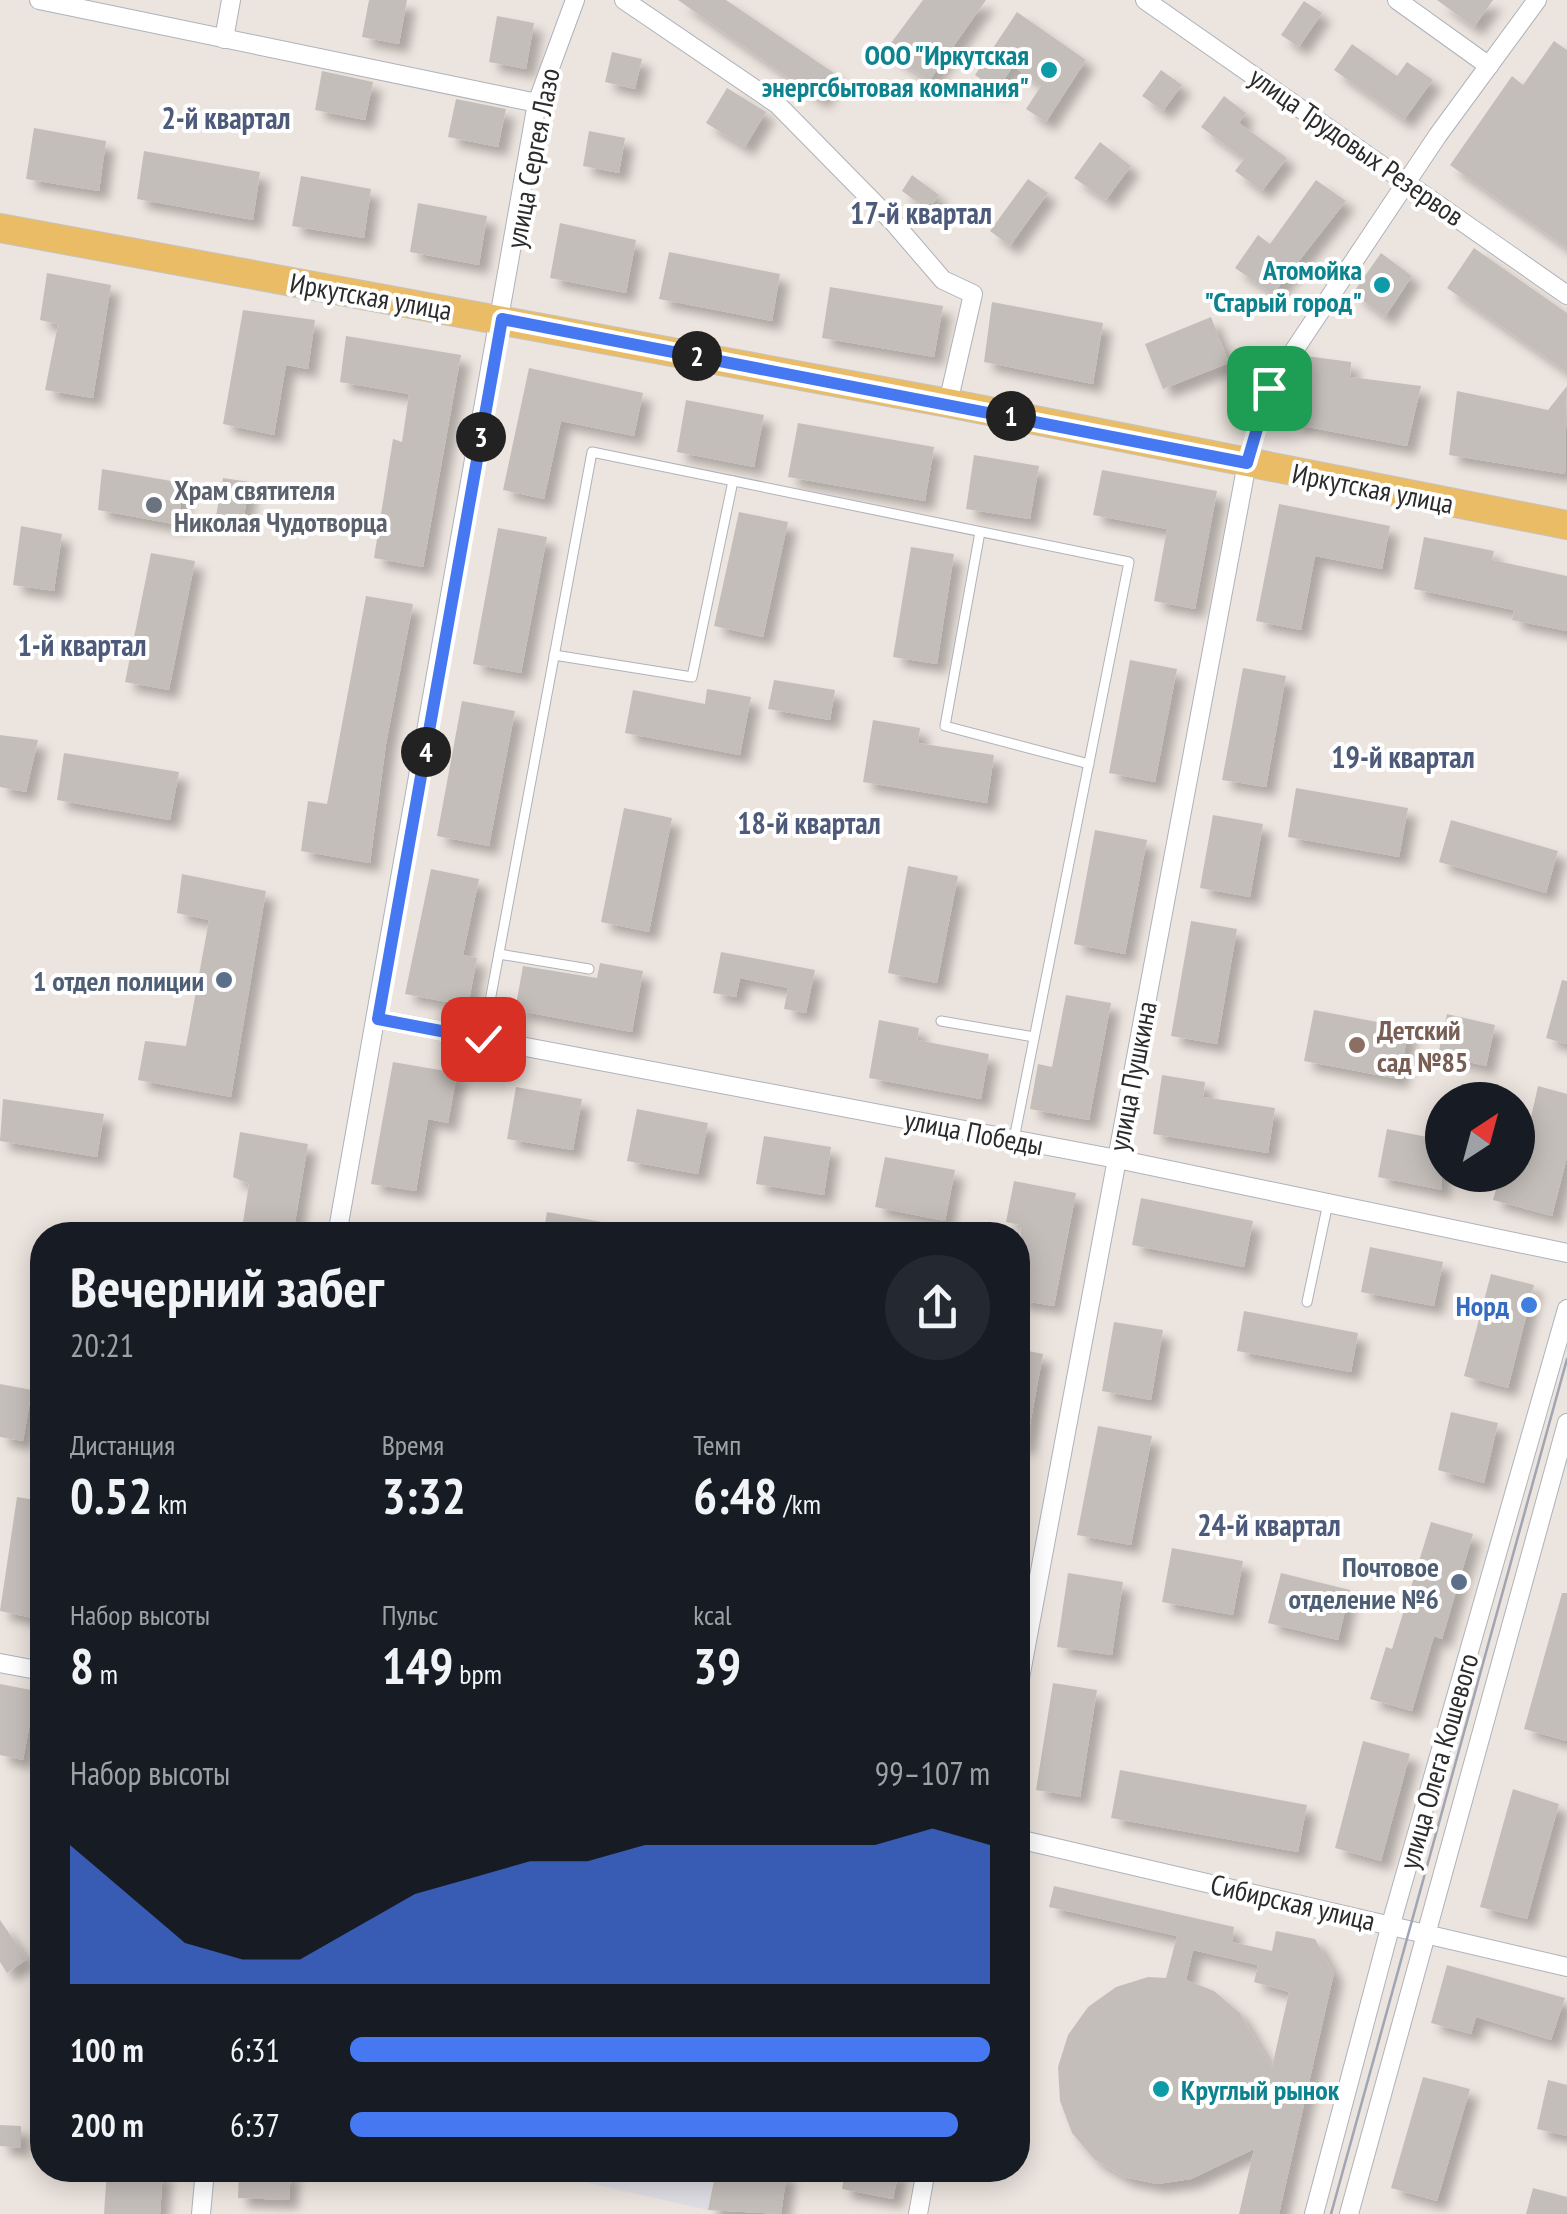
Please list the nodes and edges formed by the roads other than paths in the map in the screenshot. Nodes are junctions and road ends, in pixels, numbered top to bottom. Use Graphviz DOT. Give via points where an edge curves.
graph roads {
  1 [pos="232,0"];
  2 [pos="575,0"];
  3 [pos="624,0"];
  4 [pos="1145,0"];
  5 [pos="1397,0"];
  6 [pos="1537,0"];
  7 [pos="44,1"];
  8 [pos="224,39"];
  9 [pos="1489,66"];
  10 [pos="537,103"];
  11 [pos="1408,180"];
  12 [pos="0,228"];
  13 [pos="1567,295"];
  14 [pos="502,319"];
  15 [pos="948,404"];
  16 [pos="1247,463"];
  17 [pos="734,481"];
  18 [pos="1567,525"];
  19 [pos="980,532"];
  20 [pos="554,655"];
  21 [pos="1089,764"];
  22 [pos="499,954"];
  23 [pos="589,969"];
  24 [pos="378,1019"];
  25 [pos="941,1021"];
  26 [pos="1034,1036"];
  27 [pos="483,1039"];
  28 [pos="1014,1139"];
  29 [pos="1116,1159"];
  30 [pos="1328,1203"];
  31 [pos="339,1222"];
  32 [pos="1567,1253"];
  33 [pos="1307,1302"];
  34 [pos="1567,1309"];
  35 [pos="1567,1424"];
  36 [pos="1030,1625"];
  37 [pos="0,1662"];
  38 [pos="30,1668"];
  39 [pos="1030,1841"];
  40 [pos="1391,1924"];
  41 [pos="1428,1933"];
  42 [pos="1567,1967"];
  43 [pos="204,2182"];
  44 [pos="924,2182"];
  45 [pos="202,2214"];
  46 [pos="918,2214"];
  47 [pos="1314,2214"];
  48 [pos="1349,2214"];
  1 -- 8 [label="street"];
  2 -- 10 [label="street, улица Сергея Лазо"];
  3 -- 15 [label="street" via="777,104 943,280 973,294"];
  4 -- 11 [label="street, улица Трудовых Резервов"];
  5 -- 9 [label="street"];
  6 -- 9 [label="street, улица Пушкина"];
  7 -- 8 [label="street"];
  8 -- 10 [label="street"];
  9 -- 11 [label="street, улица Пушкина"];
  10 -- 14 [label="street, улица Сергея Лазо"];
  11 -- 13 [label="street, улица Трудовых Резервов"];
  11 -- 16 [label="street, улица Пушкина" via="1269,388"];
  12 -- 14 [label="main road, Иркутская улица"];
  14 -- 15 [label="main road, Иркутская улица"];
  14 -- 24 [label="street, улица Сергея Лазо"];
  15 -- 16 [label="main road, Иркутская улица"];
  16 -- 18 [label="main road, Иркутская улица"];
  16 -- 29 [label="street, улица Пушкина"];
  17 -- 19 [label="lane"];
  17 -- 20 [label="lane" via="692,678"];
  17 -- 20 [label="lane" via="592,452"];
  19 -- 21 [label="lane" via="945,726"];
  19 -- 21 [label="lane" via="1130,562"];
  20 -- 22 [label="lane"];
  21 -- 26 [label="lane"];
  22 -- 23 [label="lane"];
  22 -- 27 [label="lane"];
  24 -- 27 [label="street, улица Победы"];
  24 -- 31 [label="street, улица Сергея Лазо"];
  25 -- 26 [label="lane"];
  26 -- 28 [label="lane"];
  27 -- 28 [label="street, улица Победы"];
  28 -- 29 [label="street, улица Победы"];
  29 -- 30 [label="street, улица Победы"];
  29 -- 36 [label="street, улица Пушкина"];
  30 -- 32 [label="street, улица Победы"];
  30 -- 33 [label="lane"];
  34 -- 40 [label="street, улица Олега Кошевого"];
  35 -- 41 [label="street, улица Олега Кошевого"];
  37 -- 38 [label="street"];
  39 -- 40 [label="street, Сибирская улица"];
  40 -- 41 [label="street, Сибирская улица"];
  40 -- 47 [label="street, улица Олега Кошевого"];
  41 -- 42 [label="street, Сибирская улица"];
  41 -- 48 [label="street, улица Олега Кошевого"];
  43 -- 45 [label="street"];
  44 -- 46 [label="street"];
}
